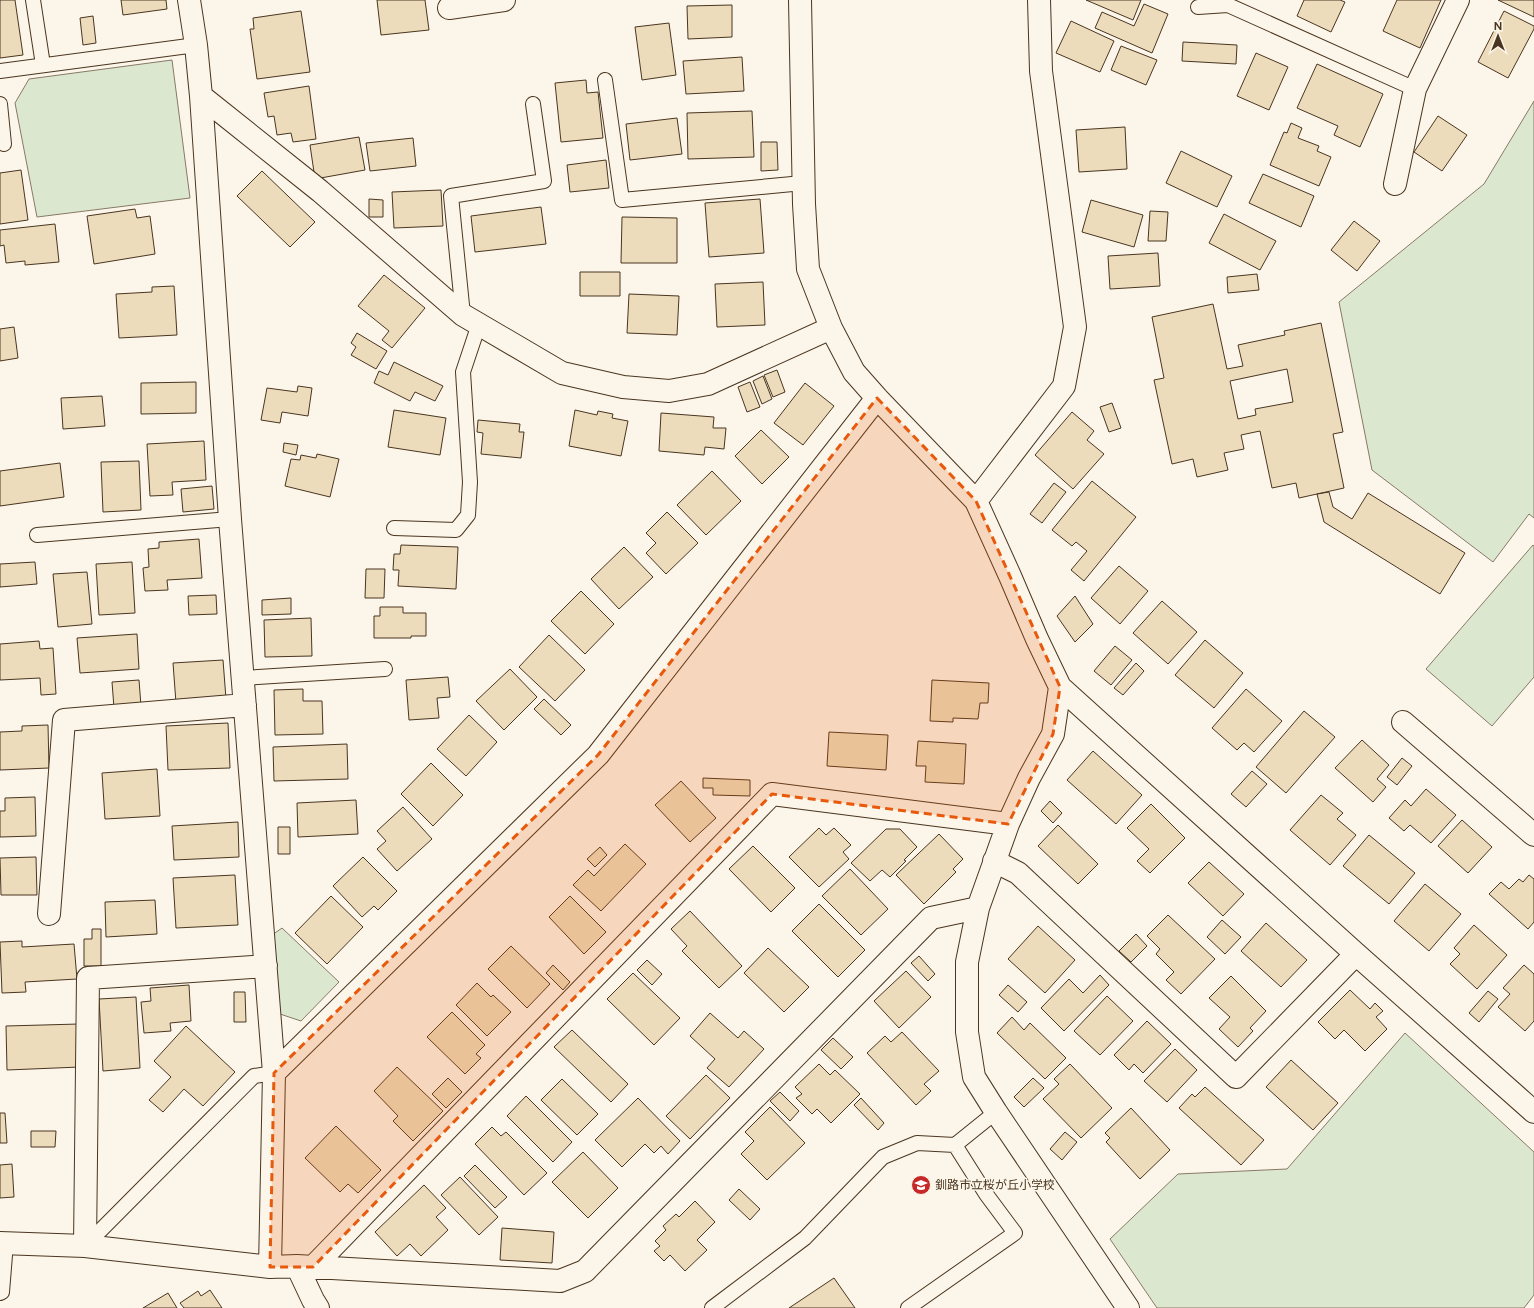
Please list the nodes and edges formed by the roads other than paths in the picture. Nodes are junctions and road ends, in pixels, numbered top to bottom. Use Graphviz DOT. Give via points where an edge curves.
graph roads {
  1 [pos="33,0"];
  2 [pos="189,0"];
  3 [pos="504,0"];
  4 [pos="800,0"];
  5 [pos="1039,0"];
  6 [pos="1458,0"];
  7 [pos="1198,6"];
  8 [pos="449,8"];
  9 [pos="196,45"];
  10 [pos="43,65"];
  11 [pos="0,71"];
  12 [pos="605,80"];
  13 [pos="1415,88"];
  14 [pos="201,96"];
  15 [pos="0,104"];
  16 [pos="533,104"];
  17 [pos="4,144"];
  18 [pos="803,183"];
  19 [pos="1395,184"];
  20 [pos="471,320"];
  21 [pos="831,328"];
  22 [pos="877,398"];
  23 [pos="976,501"];
  24 [pos="230,518"];
  25 [pos="394,528"];
  26 [pos="37,535"];
  27 [pos="385,669"];
  28 [pos="243,678"];
  29 [pos="1060,686"];
  30 [pos="245,705"];
  31 [pos="1403,722"];
  32 [pos="1008,824"];
  33 [pos="1534,835"];
  34 [pos="994,861"];
  35 [pos="978,908"];
  36 [pos="49,914"];
  37 [pos="1356,954"];
  38 [pos="266,966"];
  39 [pos="274,1073"];
  40 [pos="1530,1100"];
  41 [pos="996,1112"];
  42 [pos="955,1145"];
  43 [pos="3,1243"];
  44 [pos="85,1246"];
  45 [pos="305,1266"];
  46 [pos="270,1267"];
  47 [pos="0,1293"];
  48 [pos="310,1305"];
  49 [pos="712,1308"];
  50 [pos="908,1308"];
  51 [pos="1128,1308"];
  1 -- 10 [label="lane"];
  2 -- 9 [label="street"];
  3 -- 8 [label="street"];
  4 -- 18 [label="street"];
  5 -- 23 [label="street" via="1041,71 1075,327 1064,386"];
  6 -- 13 [label="street"];
  7 -- 13 [label="lane" via="1228,5"];
  9 -- 10 [label="lane"];
  9 -- 14 [label="street"];
  10 -- 11 [label="lane"];
  12 -- 18 [label="lane" via="622,200"];
  13 -- 19 [label="street"];
  14 -- 20 [label="street" via="320,191"];
  14 -- 24 [label="street"];
  15 -- 17 [label="lane"];
  16 -- 20 [label="lane" via="544,181 451,196"];
  18 -- 21 [label="street" via="808,269"];
  20 -- 21 [label="street" via="562,373 623,387 669,390 708,384"];
  20 -- 25 [label="lane" via="463,372 470,482 468,515 456,530"];
  21 -- 22 [label="street" via="854,372"];
  22 -- 23 [label="street"];
  22 -- 39 [label="street" via="598,755"];
  23 -- 29 [label="street"];
  24 -- 26 [label="lane"];
  24 -- 28 [label="street"];
  27 -- 28 [label="lane"];
  28 -- 30 [label="street"];
  29 -- 32 [label="street" via="1053,734"];
  29 -- 37 [label="street"];
  30 -- 36 [label="street" via="64,720"];
  30 -- 38 [label="street"];
  31 -- 33 [label="street"];
  32 -- 34 [label="street"];
  32 -- 45 [label="street" via="772,794"];
  34 -- 35 [label="street"];
  34 -- 37 [label="street" via="1018,873 1236,1077"];
  35 -- 41 [label="street" via="967,962 967,1032 974,1077"];
  35 -- 45 [label="street" via="931,918 585,1271 560,1282"];
  37 -- 40 [label="street"];
  38 -- 39 [label="street"];
  38 -- 44 [label="street" via="88,978"];
  39 -- 44 [label="lane" via="254,1076"];
  39 -- 46 [label="street"];
  41 -- 42 [label="lane"];
  41 -- 51 [label="street"];
  42 -- 49 [label="lane" via="917,1143 883,1157 805,1238"];
  42 -- 50 [label="lane" via="1015,1233"];
  43 -- 44 [label="street"];
  43 -- 47 [label="lane"];
  44 -- 46 [label="street"];
  45 -- 46 [label="street"];
  45 -- 48 [label="street"];
}
